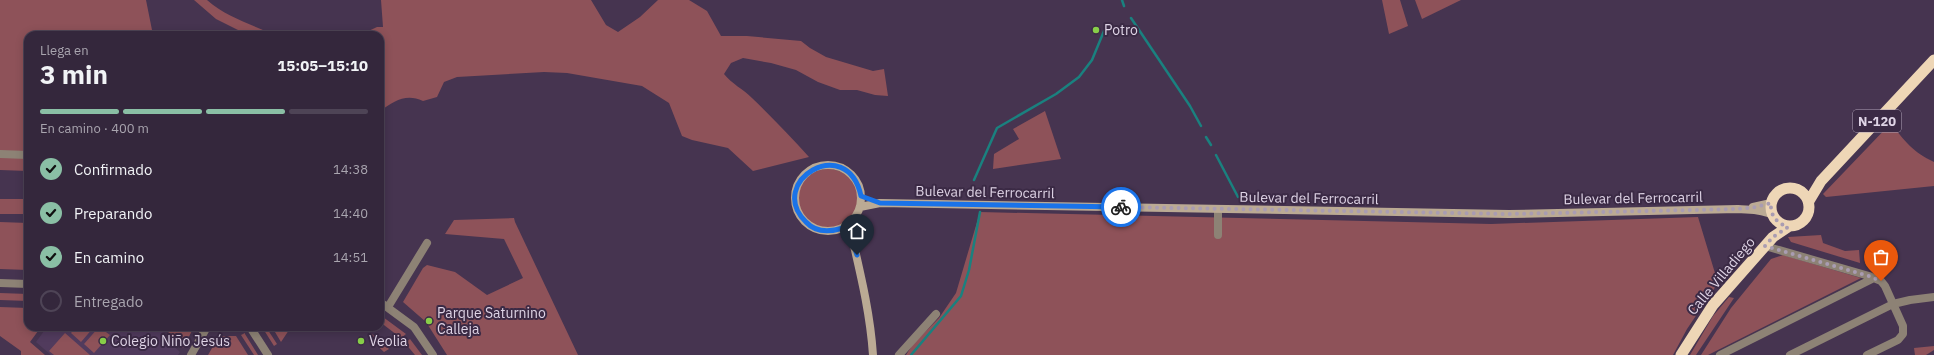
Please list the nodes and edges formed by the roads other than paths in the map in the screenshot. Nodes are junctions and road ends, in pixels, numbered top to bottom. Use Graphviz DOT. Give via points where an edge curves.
graph roads {
  1 [pos="1934,60"];
  2 [pos="0,154"];
  3 [pos="24,155"];
  4 [pos="1821,181"];
  5 [pos="1800,190"];
  6 [pos="861,196"];
  7 [pos="1809,201"];
  8 [pos="880,203"];
  9 [pos="1771,203"];
  10 [pos="860,207"];
  11 [pos="1218,209"];
  12 [pos="1738,209"];
  13 [pos="1774,218"];
  14 [pos="846,226"];
  15 [pos="1788,227"];
  16 [pos="1218,235"];
  17 [pos="1773,237"];
  18 [pos="427,243"];
  19 [pos="1765,246"];
  20 [pos="1874,278"];
  21 [pos="0,283"];
  22 [pos="24,284"];
  23 [pos="1934,297"];
  24 [pos="384,304"];
  25 [pos="1893,304"];
  26 [pos="388,307"];
  27 [pos="936,314"];
  28 [pos="205,331"];
  29 [pos="253,331"];
  30 [pos="1882,351"];
  31 [pos="191,355"];
  32 [pos="268,355"];
  33 [pos="433,355"];
  34 [pos="873,355"];
  35 [pos="899,355"];
  36 [pos="1681,355"];
  37 [pos="1720,355"];
  38 [pos="1790,355"];
  39 [pos="1867,355"];
  1 -- 4 [label="highway, N-120"];
  2 -- 3 [label="street"];
  4 -- 5 [label="highway, N-120"];
  4 -- 7 [label="highway, N-120"];
  5 -- 7 [label="highway"];
  5 -- 9 [label="highway" via="1784,189 1778,192"];
  6 -- 8 [label="main road, Bulevar del Ferrocarril"];
  6 -- 10 [label="main road"];
  6 -- 14 [label="main road" via="854,177 837,166 816,167 808,172 796,189 797,210 808,224 825,231"];
  7 -- 15 [label="highway" via="1810,208 1806,220"];
  8 -- 10 [label="main road, Bulevar del Ferrocarril"];
  8 -- 11 [label="main road, Bulevar del Ferrocarril"];
  9 -- 12 [label="main road, Bulevar del Ferrocarril"];
  9 -- 13 [label="highway"];
  10 -- 14 [label="main road" via="854,219"];
  11 -- 12 [label="main road, Bulevar del Ferrocarril" via="1509,214"];
  11 -- 16 [label="street"];
  12 -- 13 [label="main road, Bulevar del Ferrocarril" via="1759,210"];
  13 -- 15 [label="highway"];
  13 -- 17 [label="highway, Calle Villadiego"];
  14 -- 34 [label="main road" via="864,284"];
  15 -- 17 [label="highway, Calle Villadiego"];
  17 -- 19 [label="highway, Calle Villadiego"];
  18 -- 26 [label="street"];
  19 -- 20 [label="street"];
  19 -- 36 [label="highway, Calle Villadiego" via="1713,305"];
  20 -- 25 [label="street" via="1884,283"];
  20 -- 37 [label="street"];
  21 -- 22 [label="street"];
  23 -- 25 [label="street"];
  24 -- 26 [label="street"];
  25 -- 30 [label="street" via="1903,326 1903,334"];
  25 -- 38 [label="street"];
  26 -- 33 [label="street" via="414,327"];
  27 -- 35 [label="street"];
  28 -- 31 [label="street"];
  29 -- 32 [label="street"];
  30 -- 39 [label="street"];
}
